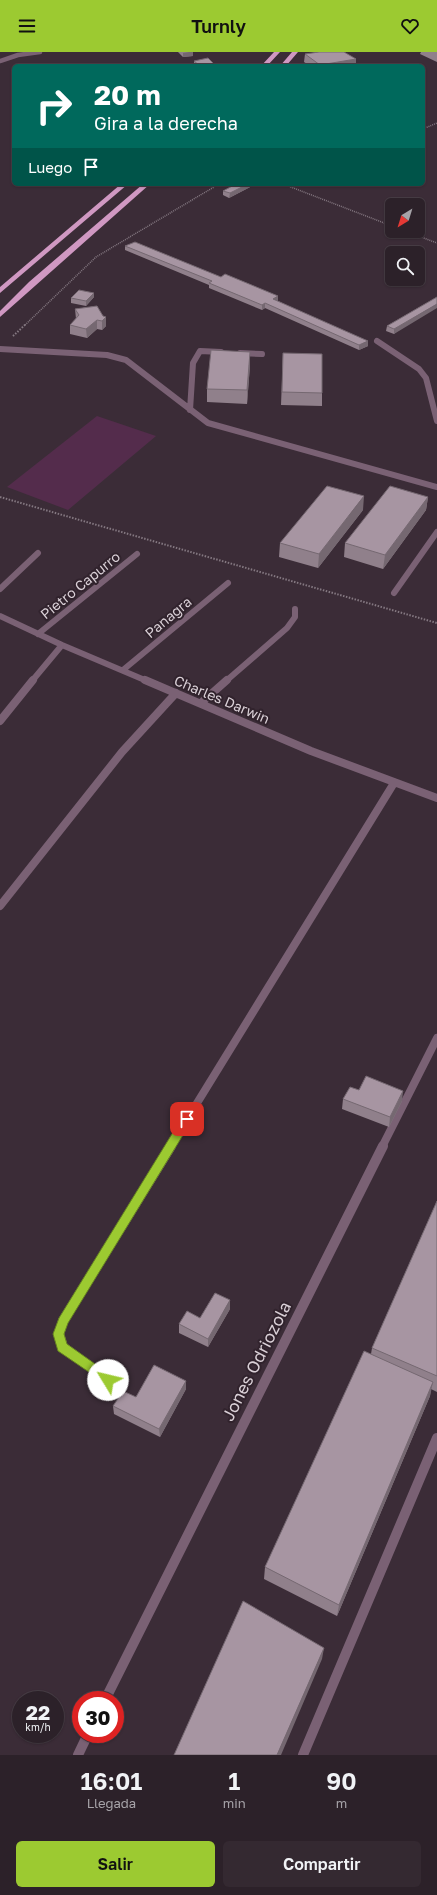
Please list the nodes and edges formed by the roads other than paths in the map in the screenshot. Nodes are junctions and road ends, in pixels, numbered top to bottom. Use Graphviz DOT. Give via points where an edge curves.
graph roads {
  1 [pos="40,52"];
  2 [pos="277,52"];
  3 [pos="295,52"];
  4 [pos="0,61"];
  5 [pos="266,64"];
  6 [pos="285,64"];
  7 [pos="123,186"];
  8 [pos="145,186"];
  9 [pos="0,291"];
  10 [pos="0,315"];
  11 [pos="377,341"];
  12 [pos="2,349"];
  13 [pos="262,354"];
  14 [pos="190,410"];
  15 [pos="437,421"];
  16 [pos="437,487"];
  17 [pos="437,532"];
  18 [pos="38,553"];
  19 [pos="137,554"];
  20 [pos="228,583"];
  21 [pos="0,589"];
  22 [pos="394,593"];
  23 [pos="295,609"];
  24 [pos="0,616"];
  25 [pos="38,634"];
  26 [pos="62,645"];
  27 [pos="123,670"];
  28 [pos="176,693"];
  29 [pos="201,704"];
  30 [pos="0,721"];
  31 [pos="394,783"];
  32 [pos="437,798"];
  33 [pos="0,906"];
  34 [pos="437,1038"];
  35 [pos="108,1380"];
  36 [pos="437,1438"];
  37 [pos="110,1691"];
  38 [pos="84,1743"];
  39 [pos="78,1755"];
  40 [pos="303,1755"];
  1 -- 4 [label="street"];
  2 -- 5 [label="highway"];
  3 -- 6 [label="highway"];
  7 -- 9 [label="highway"];
  8 -- 10 [label="highway"];
  11 -- 15 [label="street" via="419,369 426,378"];
  12 -- 14 [label="street" via="107,355 126,360"];
  13 -- 14 [label="street" via="200,351 193,363"];
  14 -- 16 [label="street" via="208,423"];
  17 -- 22 [label="street"];
  18 -- 21 [label="street"];
  19 -- 25 [label="street, Pietro Capurro"];
  20 -- 27 [label="street, Panagra"];
  23 -- 29 [label="street" via="295,617 287,628"];
  24 -- 25 [label="street, Charles Darwin"];
  25 -- 26 [label="street, Charles Darwin"];
  26 -- 27 [label="street, Charles Darwin"];
  26 -- 30 [label="street"];
  27 -- 28 [label="street, Charles Darwin"];
  28 -- 29 [label="street, Charles Darwin"];
  28 -- 33 [label="street" via="122,752"];
  29 -- 31 [label="street, Charles Darwin"];
  31 -- 32 [label="street, Charles Darwin"];
  31 -- 35 [label="street" via="63,1321 59,1334 62,1347"];
  34 -- 37 [label="street, Jones Odriozola"];
  36 -- 40 [label="street"];
  38 -- 39 [label="street"];
}
